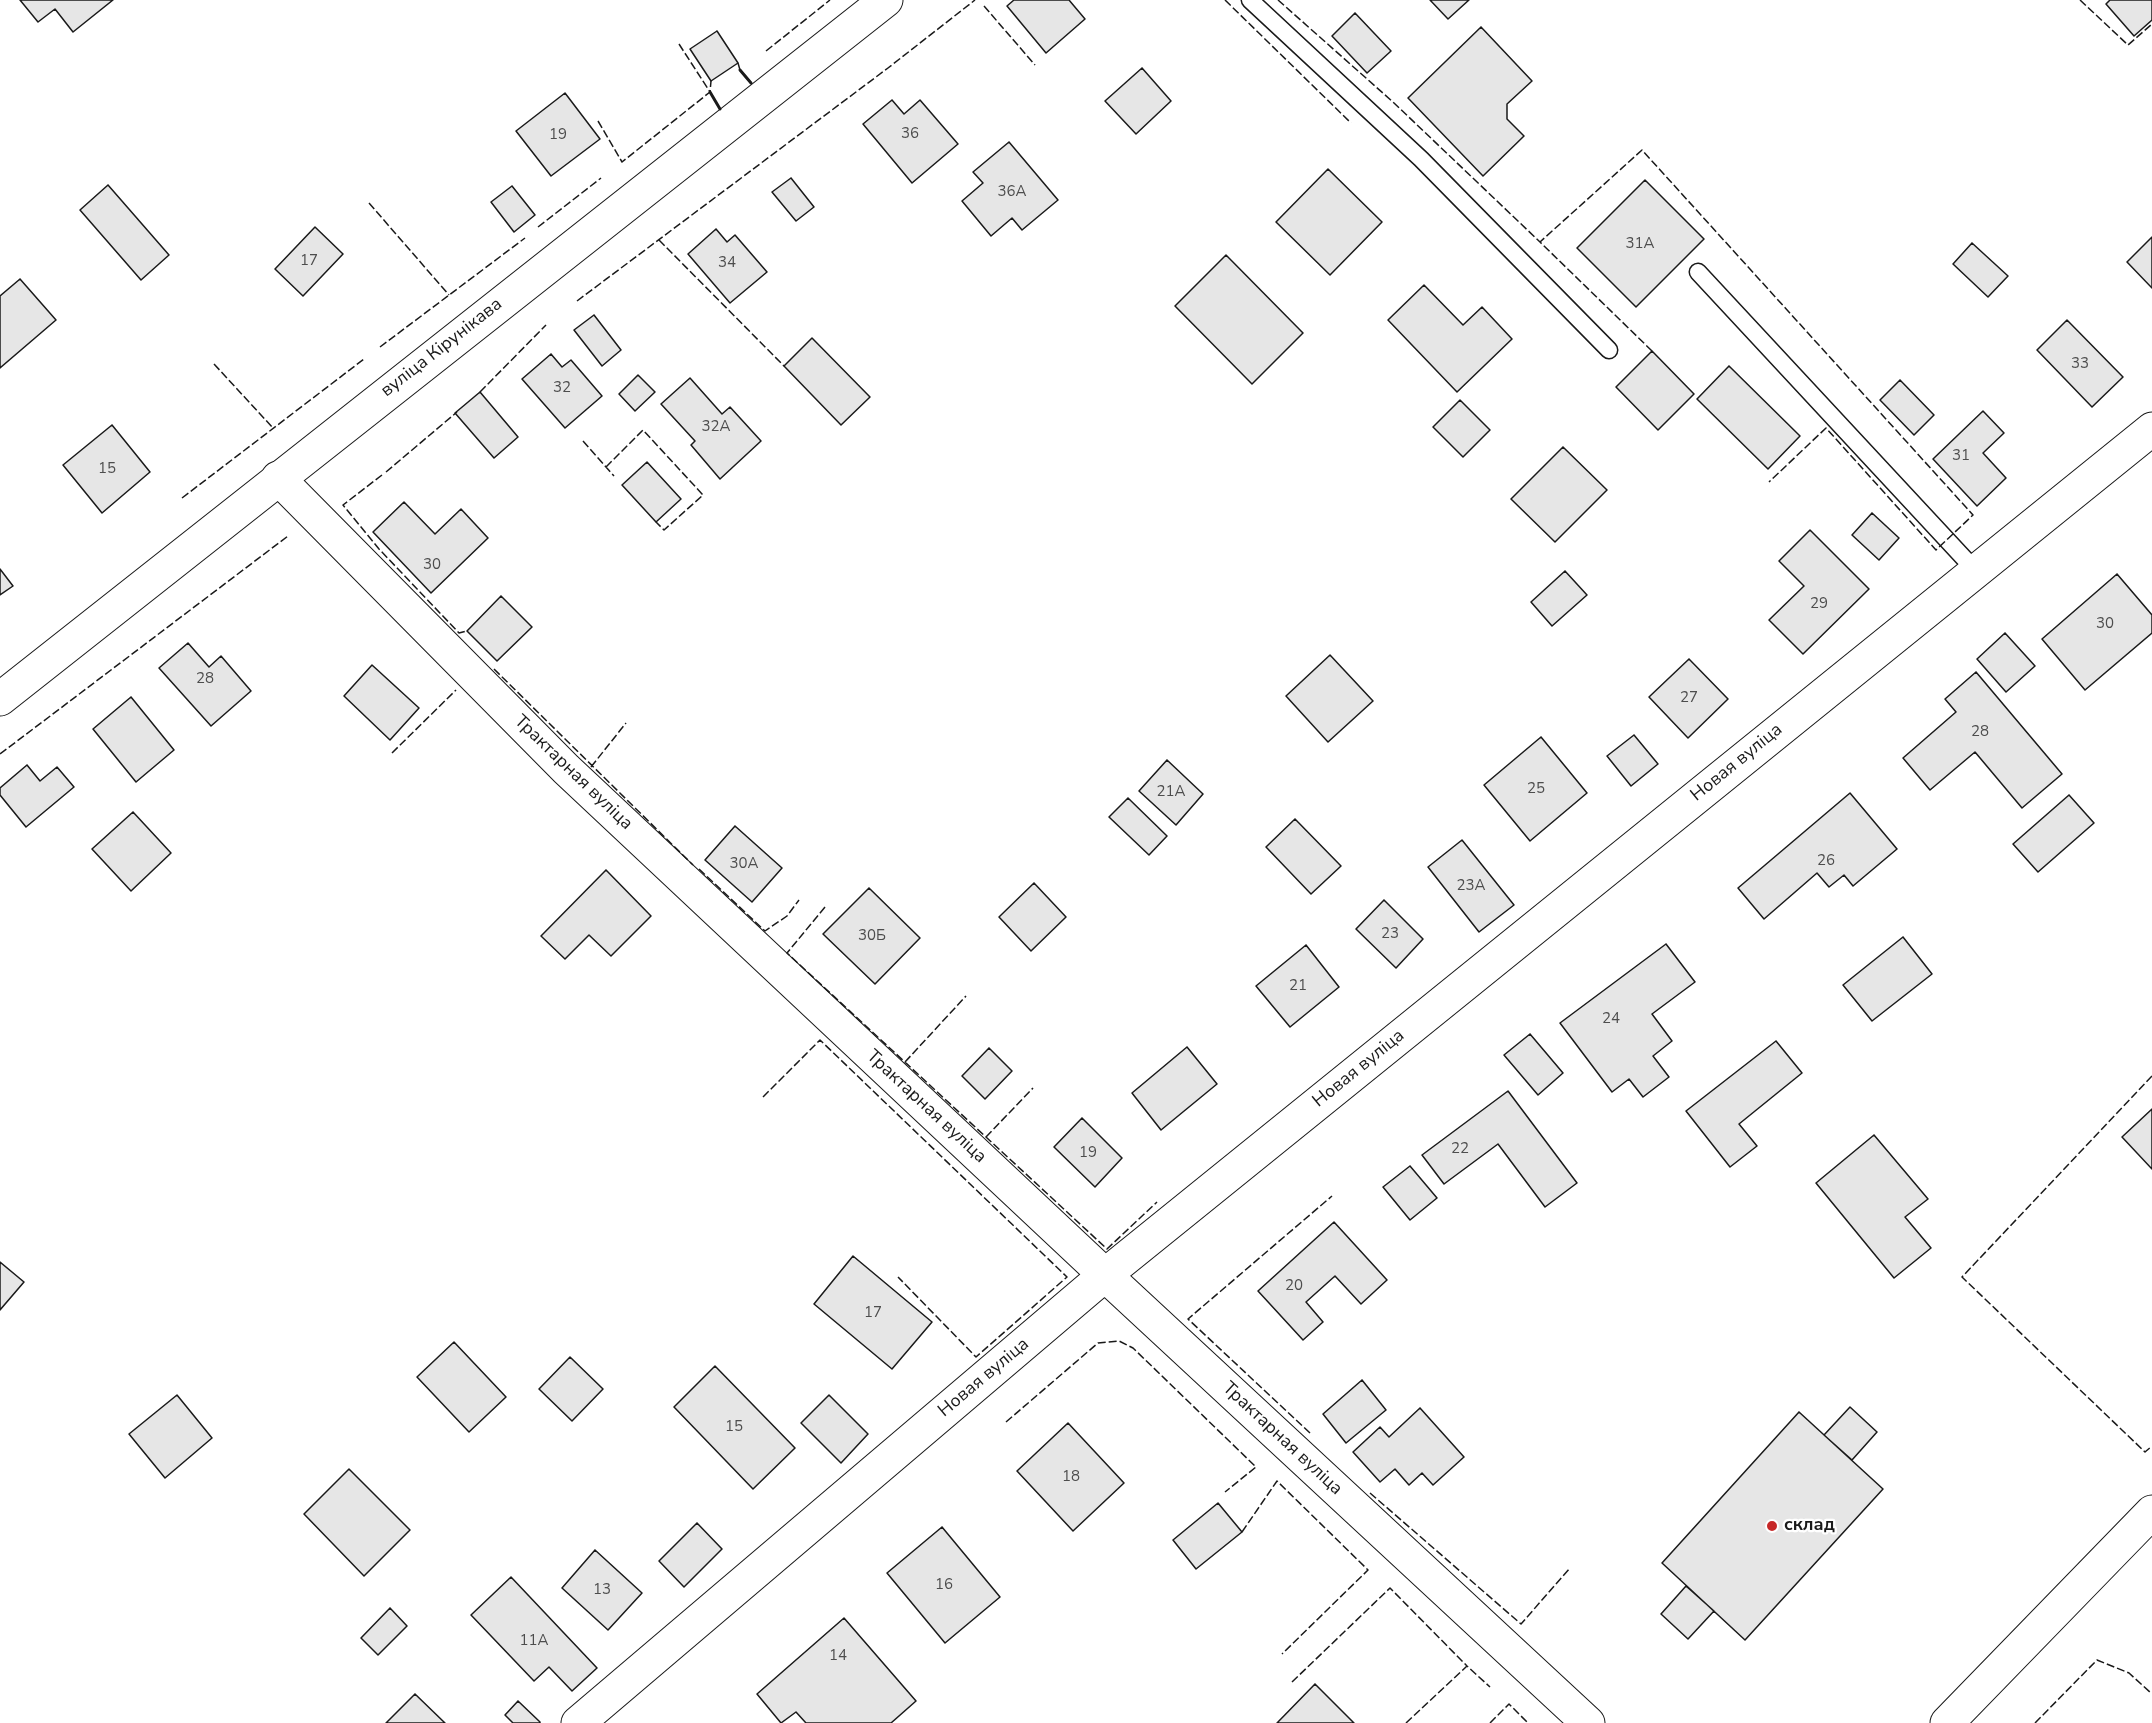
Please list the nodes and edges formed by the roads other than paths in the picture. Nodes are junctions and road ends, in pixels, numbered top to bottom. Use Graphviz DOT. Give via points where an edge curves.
graph roads {
  1 [pos="886,0"];
  2 [pos="1250,0"];
  3 [pos="1698,272"];
  4 [pos="1609,350"];
  5 [pos="2152,429"];
  6 [pos="278,478"];
  7 [pos="1976,570"];
  8 [pos="0,699"];
  9 [pos="1105,1275"];
  10 [pos="2152,1512"];
  11 [pos="578,1723"];
  12 [pos="1588,1723"];
  13 [pos="1947,1723"];
  1 -- 6 [label="street, вуліца Кірунікава"];
  2 -- 4 [label="lane" via="1421,159"];
  3 -- 7 [label="lane"];
  5 -- 7 [label="street, Новая вуліца"];
  6 -- 8 [label="street, вуліца Кірунікава"];
  6 -- 9 [label="street, Трактарная вуліца" via="566,769"];
  7 -- 9 [label="street, Новая вуліца"];
  9 -- 11 [label="street, Новая вуліца"];
  9 -- 12 [label="street, Трактарная вуліца"];
  10 -- 13 [label="street"];
}
